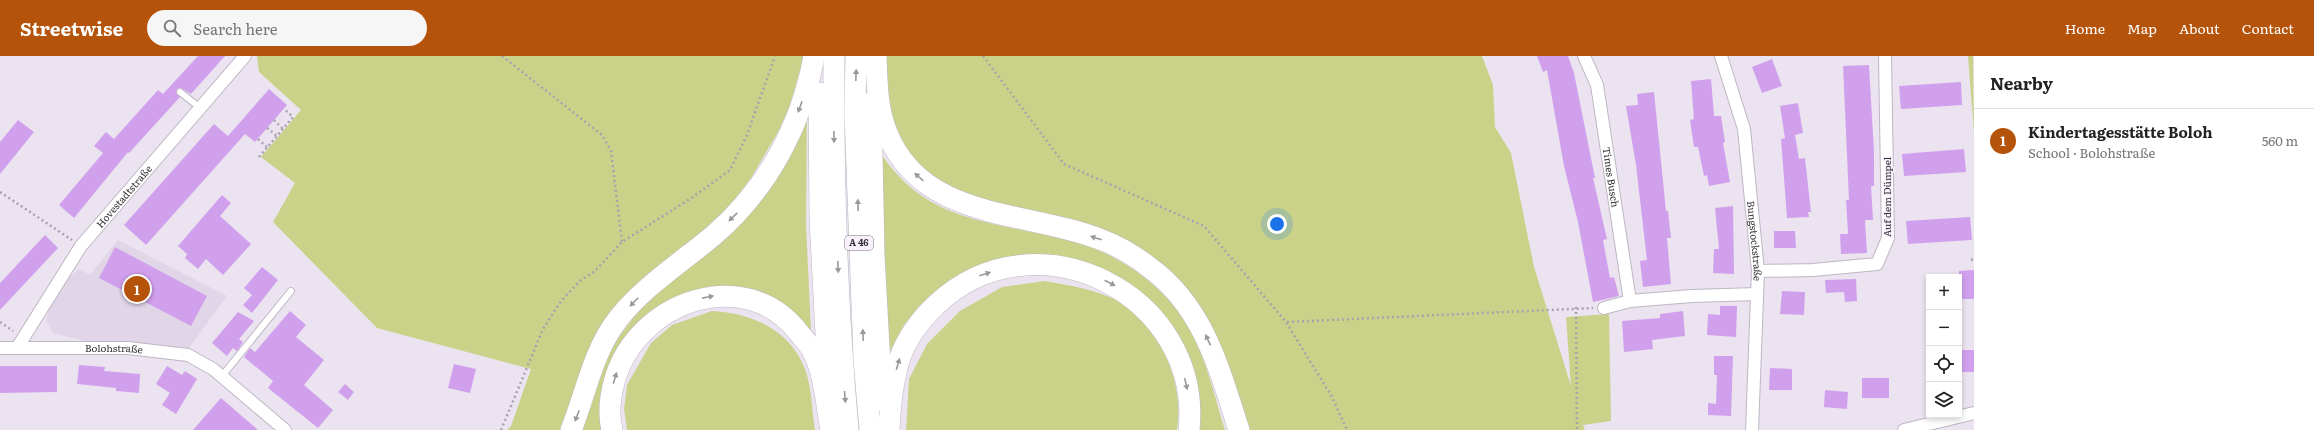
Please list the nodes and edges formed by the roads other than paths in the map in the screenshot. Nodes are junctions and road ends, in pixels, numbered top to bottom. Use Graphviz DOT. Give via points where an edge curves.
graph roads {
  1 [pos="245,56"];
  2 [pos="814,56"];
  3 [pos="819,56"];
  4 [pos="834,56"];
  5 [pos="856,56"];
  6 [pos="872,56"];
  7 [pos="876,56"];
  8 [pos="1584,56"];
  9 [pos="1721,56"];
  10 [pos="1885,56"];
  11 [pos="180,92"];
  12 [pos="199,107"];
  13 [pos="1758,271"];
  14 [pos="291,291"];
  15 [pos="1757,294"];
  16 [pos="1630,301"];
  17 [pos="1604,308"];
  18 [pos="20,343"];
  19 [pos="0,348"];
  20 [pos="222,376"];
  21 [pos="1974,413"];
  22 [pos="286,430"];
  23 [pos="571,430"];
  24 [pos="612,430"];
  25 [pos="831,430"];
  26 [pos="848,430"];
  27 [pos="870,430"];
  28 [pos="884,430"];
  29 [pos="889,430"];
  30 [pos="1189,430"];
  31 [pos="1239,430"];
  32 [pos="1752,430"];
  33 [pos="1904,430"];
  1 -- 12 [label="street, Hovestadtstraße"];
  2 -- 23 [label="highway, one-way" via="803,100 778,156 738,212 636,299 618,320 601,347"];
  3 -- 25 [label="highway" via="820,218"];
  4 -- 26 [label="highway, A 46, one-way" via="836,224 841,352"];
  27 -- 5 [label="highway, A 46, one-way" via="864,359 854,112"];
  6 -- 28 [label="highway" via="870,128 874,255"];
  31 -- 7 [label="highway, one-way" via="1207,337 1174,290 1150,267 1126,251 1102,240 1067,229 983,211 952,199 909,168 887,134 880,113"];
  8 -- 16 [label="street, Times Busch" via="1597,85"];
  9 -- 13 [label="street, Bungstockstraße" via="1744,129"];
  10 -- 13 [label="street, Auf dem Dümpel" via="1888,238 1877,264 1859,268 1794,272"];
  11 -- 12 [label="lane"];
  12 -- 18 [label="street, Hovestadtstraße" via="81,246"];
  13 -- 15 [label="street, Bungstockstraße"];
  14 -- 20 [label="lane"];
  15 -- 16 [label="street"];
  15 -- 32 [label="street, Bungstockstraße"];
  16 -- 17 [label="street"];
  18 -- 19 [label="street, Bolohstraße"];
  18 -- 20 [label="street, Bolohstraße" via="128,348 188,355"];
  20 -- 22 [label="street, Bolohstraße"];
  21 -- 33 [label="street"];
  24 -- 25 [label="highway, one-way" via="611,394 618,369 629,346 645,328 675,308 695,300 720,295 745,299 773,309 793,325 812,350 819,369"];
  29 -- 30 [label="highway, one-way" via="892,390 899,360 911,335 927,313 951,290 977,277 1007,267 1033,264 1063,266 1092,274 1116,286 1154,319 1178,356 1187,384 1190,406"];
}
